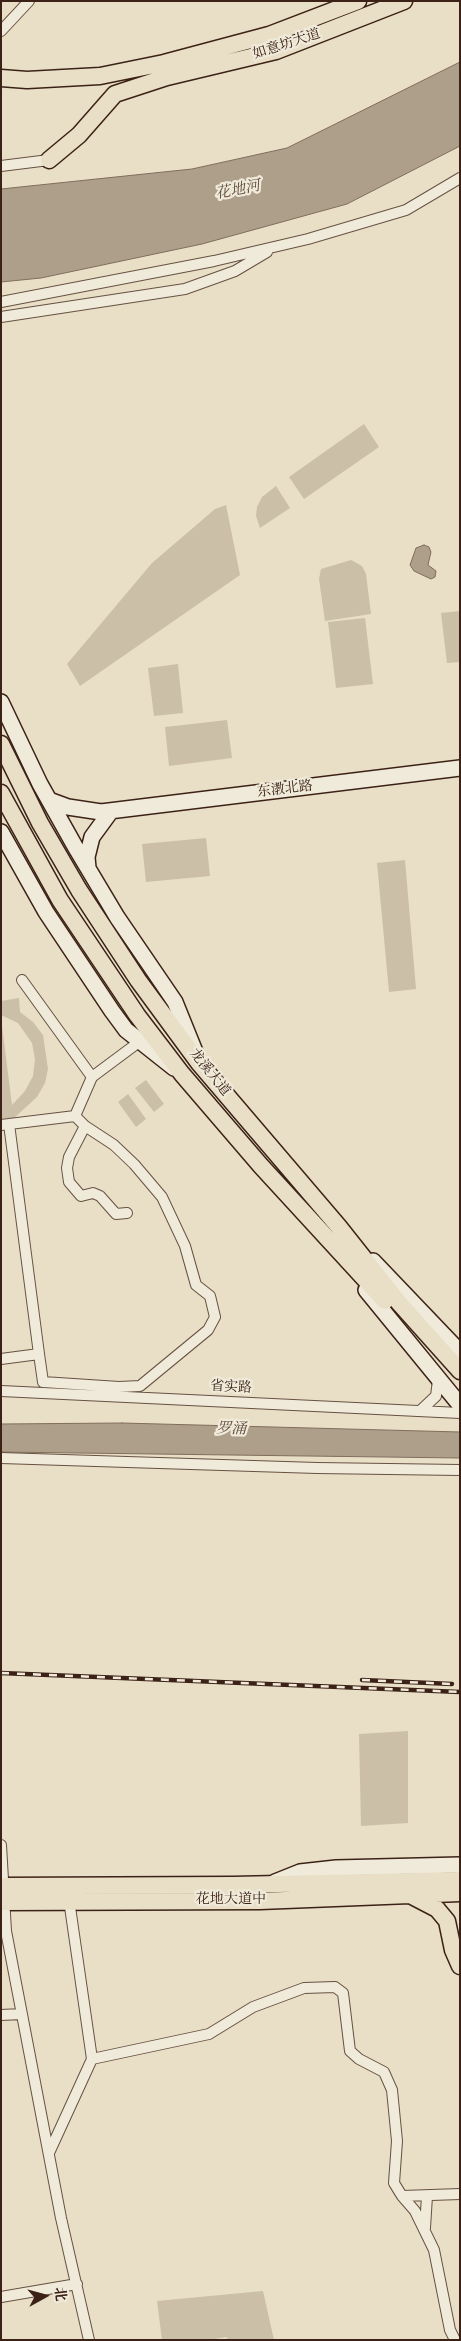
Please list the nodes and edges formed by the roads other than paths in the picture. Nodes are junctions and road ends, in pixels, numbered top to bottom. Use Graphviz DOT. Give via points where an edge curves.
graph roads {
  1 [pos="29,1"];
  2 [pos="358,1"];
  3 [pos="404,1"];
  4 [pos="1,31"];
  5 [pos="166,70"];
  6 [pos="1,78"];
  7 [pos="50,160"];
  8 [pos="1,166"];
  9 [pos="460,178"];
  10 [pos="273,248"];
  11 [pos="1,302"];
  12 [pos="1,317"];
  13 [pos="1,702"];
  14 [pos="16,734"];
  15 [pos="1,738"];
  16 [pos="1,744"];
  17 [pos="460,768"];
  18 [pos="1,793"];
  19 [pos="49,800"];
  20 [pos="111,811"];
  21 [pos="1,832"];
  22 [pos="88,869"];
  23 [pos="22,980"];
  24 [pos="139,1042"];
  25 [pos="199,1063"];
  26 [pos="182,1074"];
  27 [pos="92,1077"];
  28 [pos="75,1116"];
  29 [pos="5,1125"];
  30 [pos="85,1126"];
  31 [pos="127,1213"];
  32 [pos="339,1227"];
  33 [pos="329,1241"];
  34 [pos="397,1307"];
  35 [pos="460,1352"];
  36 [pos="39,1354"];
  37 [pos="1,1359"];
  38 [pos="460,1370"];
  39 [pos="438,1380"];
  40 [pos="460,1384"];
  41 [pos="1,1391"];
  42 [pos="460,1405"];
  43 [pos="420,1411"];
  44 [pos="460,1413"];
  45 [pos="1,1458"];
  46 [pos="460,1470"];
  47 [pos="1,1844"];
  48 [pos="460,1864"];
  49 [pos="460,1871"];
  50 [pos="460,1880"];
  51 [pos="275,1882"];
  52 [pos="233,1885"];
  53 [pos="460,1893"];
  54 [pos="2,1894"];
  55 [pos="408,1894"];
  56 [pos="69,1900"];
  57 [pos="460,1966"];
  58 [pos="22,2014"];
  59 [pos="1,2015"];
  60 [pos="92,2059"];
  61 [pos="49,2154"];
  62 [pos="460,2194"];
  63 [pos="402,2196"];
  64 [pos="426,2196"];
  65 [pos="425,2228"];
  66 [pos="78,2284"];
  67 [pos="1,2297"];
  68 [pos="89,2340"];
  69 [pos="455,2340"];
  1 -- 4 [label="street"];
  2 -- 5 [label="main road, 如意坊大道"];
  3 -- 5 [label="main road, 如意坊大道" via="276,51"];
  5 -- 6 [label="main road" via="27,80"];
  5 -- 7 [label="main road" via="115,94 79,135"];
  7 -- 8 [label="street"];
  9 -- 10 [label="street" via="406,210"];
  10 -- 11 [label="street"];
  10 -- 12 [label="street" via="235,271 185,289"];
  13 -- 14 [label="street"];
  14 -- 15 [label="street"];
  14 -- 19 [label="street"];
  16 -- 25 [label="main road, 龙溪大道" via="40,823 79,890 138,980"];
  17 -- 20 [label="street, 东漖北路"];
  18 -- 26 [label="main road, 龙溪大道" via="60,900 111,979"];
  19 -- 20 [label="street, 东漖北路" via="86,811"];
  19 -- 22 [label="street"];
  20 -- 22 [label="street" via="92,837"];
  21 -- 24 [label="street" via="72,954 126,1030"];
  22 -- 25 [label="street" via="175,1002"];
  23 -- 27 [label="street"];
  24 -- 26 [label="street"];
  24 -- 27 [label="street"];
  25 -- 32 [label="main road, 龙溪大道"];
  26 -- 33 [label="main road, 龙溪大道"];
  27 -- 28 [label="street"];
  28 -- 29 [label="street"];
  28 -- 30 [label="street"];
  29 -- 36 [label="street"];
  30 -- 31 [label="street" via="68,1157 69,1182 81,1196 93,1193 100,1196 116,1214"];
  30 -- 36 [label="street" via="114,1145 162,1197 185,1246 196,1285 210,1296 215,1317 208,1330 140,1386 43,1382"];
  32 -- 34 [label="main road, 龙溪大道"];
  32 -- 35 [label="street"];
  33 -- 34 [label="main road, 龙溪大道"];
  33 -- 39 [label="street"];
  34 -- 38 [label="main road, 龙溪大道"];
  34 -- 40 [label="main road, 龙溪大道"];
  36 -- 37 [label="street"];
  39 -- 42 [label="street"];
  39 -- 43 [label="street" via="436,1396"];
  41 -- 43 [label="street, 省实路"];
  43 -- 44 [label="street, 省实路"];
  45 -- 46 [label="street"];
  47 -- 54 [label="street"];
  48 -- 51 [label="street" via="336,1868 300,1872"];
  49 -- 51 [label="main road"];
  50 -- 52 [label="main road, 花地大道中"];
  51 -- 52 [label="main road"];
  52 -- 54 [label="main road, 花地大道中"];
  53 -- 55 [label="main road, 花地大道中"];
  54 -- 56 [label="main road, 花地大道中"];
  54 -- 58 [label="street"];
  55 -- 56 [label="main road, 花地大道中" via="260,1900"];
  55 -- 57 [label="main road" via="437,1909 447,1921"];
  56 -- 60 [label="street"];
  58 -- 59 [label="street"];
  58 -- 61 [label="street"];
  60 -- 61 [label="street"];
  60 -- 63 [label="street" via="209,2034 253,2007 304,1988 335,1987 343,1993 350,2051 384,2072 392,2090 398,2141 394,2183"];
  61 -- 66 [label="street"];
  62 -- 64 [label="street"];
  63 -- 64 [label="street"];
  63 -- 65 [label="street"];
  64 -- 65 [label="street"];
  65 -- 69 [label="street" via="434,2250 450,2330"];
  66 -- 67 [label="street"];
  66 -- 68 [label="street"];
}
